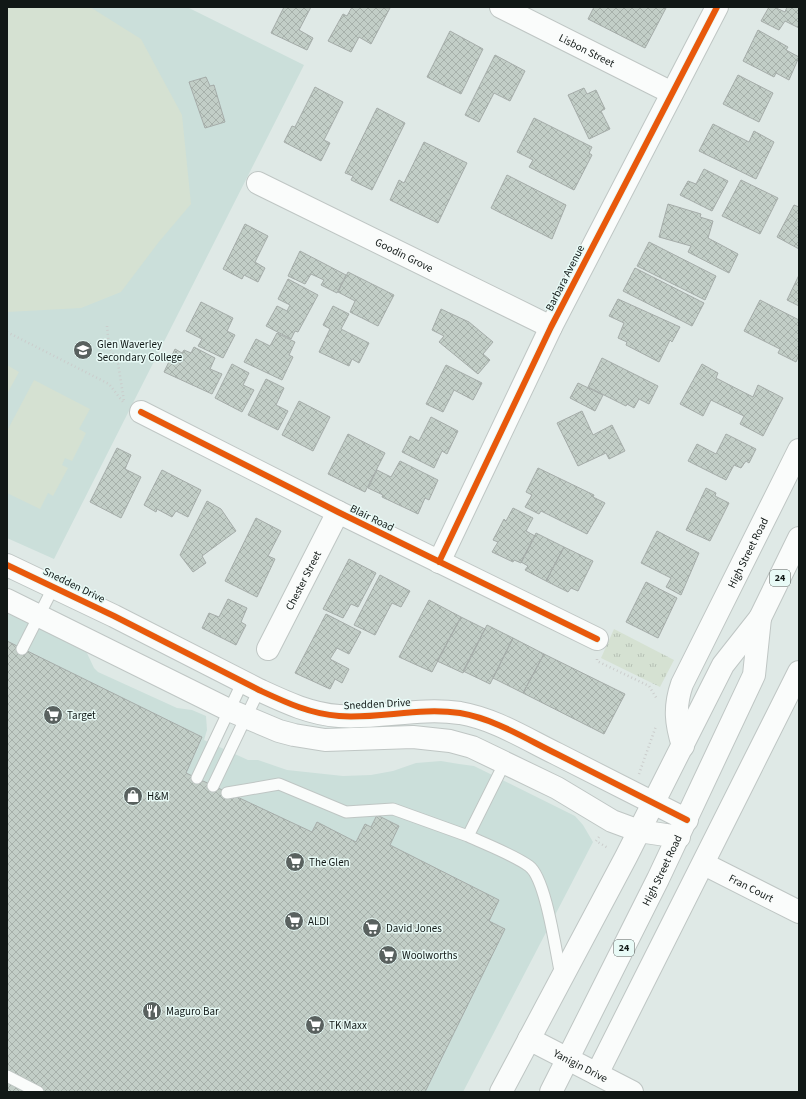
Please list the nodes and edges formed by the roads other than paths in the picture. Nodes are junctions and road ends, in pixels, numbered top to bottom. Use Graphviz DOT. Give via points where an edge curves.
graph roads {
  1 [pos="501,7"];
  2 [pos="717,7"];
  3 [pos="672,93"];
  4 [pos="258,183"];
  5 [pos="551,327"];
  6 [pos="132,408"];
  7 [pos="799,450"];
  8 [pos="338,512"];
  9 [pos="799,538"];
  10 [pos="440,562"];
  11 [pos="7,565"];
  12 [pos="54,586"];
  13 [pos="7,600"];
  14 [pos="39,616"];
  15 [pos="760,618"];
  16 [pos="597,638"];
  17 [pos="22,649"];
  18 [pos="268,649"];
  19 [pos="799,672"];
  20 [pos="251,686"];
  21 [pos="238,714"];
  22 [pos="684,746"];
  23 [pos="505,762"];
  24 [pos="197,778"];
  25 [pos="214,786"];
  26 [pos="227,793"];
  27 [pos="654,803"];
  28 [pos="683,828"];
  29 [pos="639,831"];
  30 [pos="468,836"];
  31 [pos="704,864"];
  32 [pos="799,912"];
  33 [pos="562,979"];
  34 [pos="530,1039"];
  35 [pos="568,1059"];
  36 [pos="597,1074"];
  37 [pos="7,1076"];
  38 [pos="38,1092"];
  39 [pos="501,1092"];
  40 [pos="551,1092"];
  41 [pos="632,1092"];
  1 -- 3 [label="street, Lisbon Street"];
  2 -- 3 [label="street, Barbara Avenue"];
  3 -- 5 [label="street, Barbara Avenue"];
  4 -- 5 [label="street, Goodin Grove"];
  5 -- 10 [label="street, Barbara Avenue"];
  6 -- 8 [label="street, Blair Road"];
  7 -- 22 [label="street, High Street Road" via="682,684 678,695 676,726"];
  8 -- 10 [label="street, Blair Road"];
  8 -- 18 [label="street, Chester Street"];
  9 -- 15 [label="street, High Street Road / 24"];
  10 -- 16 [label="street, Blair Road"];
  11 -- 12 [label="street, Snedden Drive"];
  12 -- 14 [label="lane"];
  12 -- 20 [label="street, Snedden Drive"];
  13 -- 14 [label="street"];
  14 -- 17 [label="lane"];
  14 -- 21 [label="street"];
  15 -- 22 [label="street, High Street Road / 24" via="723,665"];
  15 -- 28 [label="street, High Street Road / 24" via="754,675"];
  19 -- 31 [label="street"];
  20 -- 21 [label="lane"];
  20 -- 21 [label="lane"];
  20 -- 27 [label="street, Snedden Drive" via="290,704 330,715 430,711 477,717 511,731"];
  21 -- 23 [label="street" via="294,736 325,740 413,737 450,740"];
  21 -- 24 [label="lane"];
  21 -- 25 [label="lane"];
  22 -- 27 [label="street, High Street Road / 24"];
  23 -- 29 [label="street" via="568,794 612,821"];
  23 -- 30 [label="lane"];
  26 -- 30 [label="lane" via="279,784 346,812 393,809"];
  27 -- 28 [label="street, Snedden Drive"];
  27 -- 29 [label="street, High Street Road / 24"];
  28 -- 29 [label="street"];
  28 -- 35 [label="street, High Street Road / 24"];
  29 -- 33 [label="street, High Street Road / 24"];
  30 -- 33 [label="lane" via="529,866 537,875"];
  31 -- 32 [label="street, Fran Court"];
  31 -- 36 [label="street"];
  33 -- 34 [label="street, High Street Road / 24"];
  34 -- 35 [label="street, Yanigin Drive"];
  34 -- 39 [label="street, High Street Road / 24"];
  35 -- 36 [label="street, Yanigin Drive"];
  35 -- 40 [label="street, High Street Road / 24"];
  36 -- 41 [label="street, Yanigin Drive"];
  37 -- 38 [label="lane"];
}
